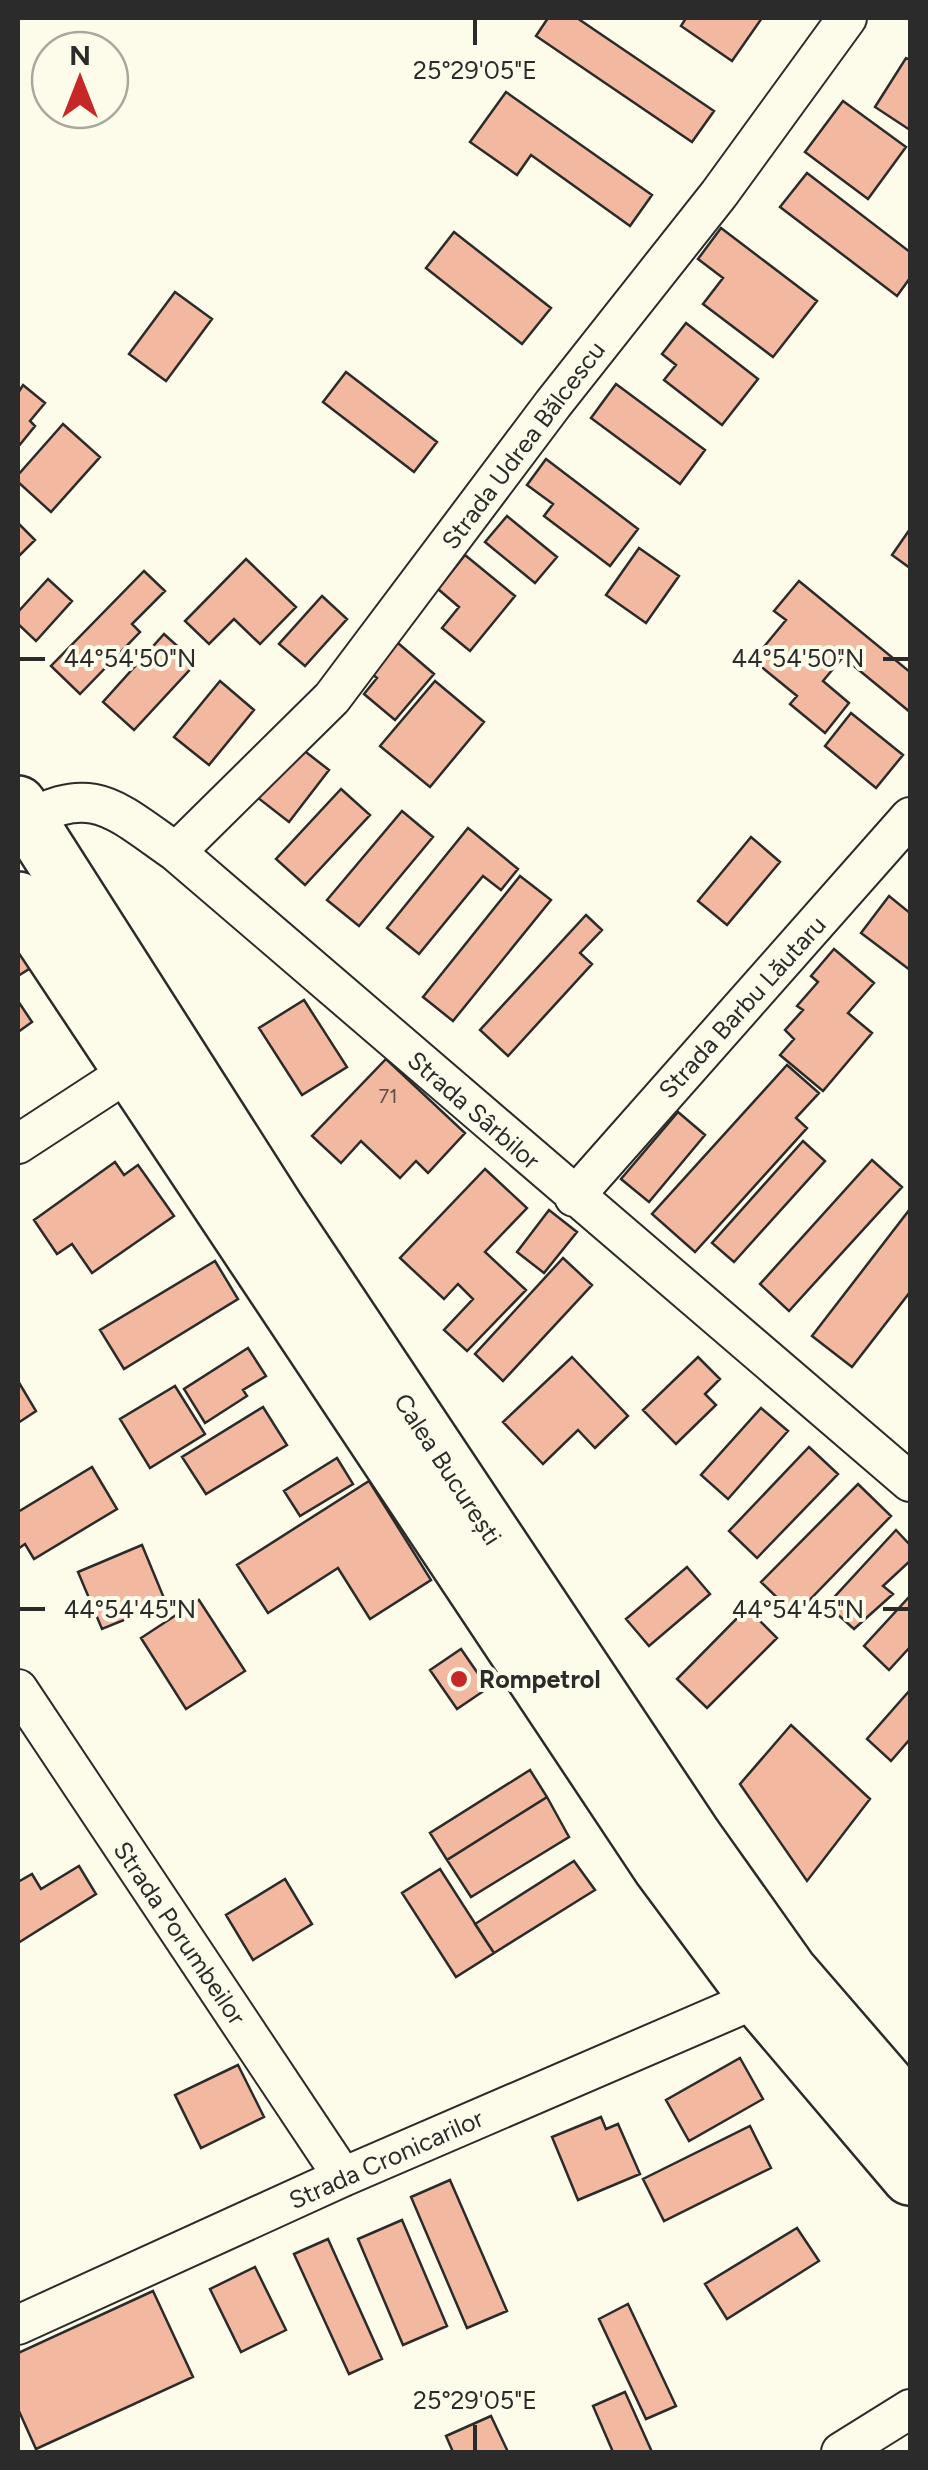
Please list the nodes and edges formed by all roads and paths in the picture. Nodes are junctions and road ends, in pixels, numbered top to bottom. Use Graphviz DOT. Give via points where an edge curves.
graph roads {
  1 [pos="847,18"];
  2 [pos="21,816"];
  3 [pos="910,817"];
  4 [pos="176,852"];
  5 [pos="18,900"];
  6 [pos="130,1071"];
  7 [pos="18,1144"];
  8 [pos="574,1197"];
  9 [pos="910,1482"];
  10 [pos="18,1688"];
  11 [pos="774,1985"];
  12 [pos="910,2112"];
  13 [pos="343,2177"];
  14 [pos="910,2177"];
  15 [pos="18,2325"];
  16 [pos="910,2409"];
  17 [pos="841,2452"];
  1 -- 4 [label="street, Strada Udrea Bălcescu" via="332,698"];
  2 -- 4 [label="street, Strada Sârbilor" via="95,801"];
  2 -- 11 [label="main road, Calea București" via="465,1496"];
  3 -- 8 [label="street, Strada Barbu Lăutaru"];
  4 -- 8 [label="street, Strada Sârbilor"];
  5 -- 6 [label="main road, Calea București"];
  6 -- 7 [label="street"];
  6 -- 11 [label="main road, Calea București" via="660,1866"];
  8 -- 9 [label="street, Strada Sârbilor"];
  10 -- 13 [label="street, Strada Porumbeilor"];
  11 -- 12 [label="main road, Calea București"];
  11 -- 13 [label="street, Strada Cronicarilor"];
  11 -- 14 [label="main road, Calea București"];
  13 -- 15 [label="street, Strada Cronicarilor"];
  16 -- 17 [label="street"];
}
